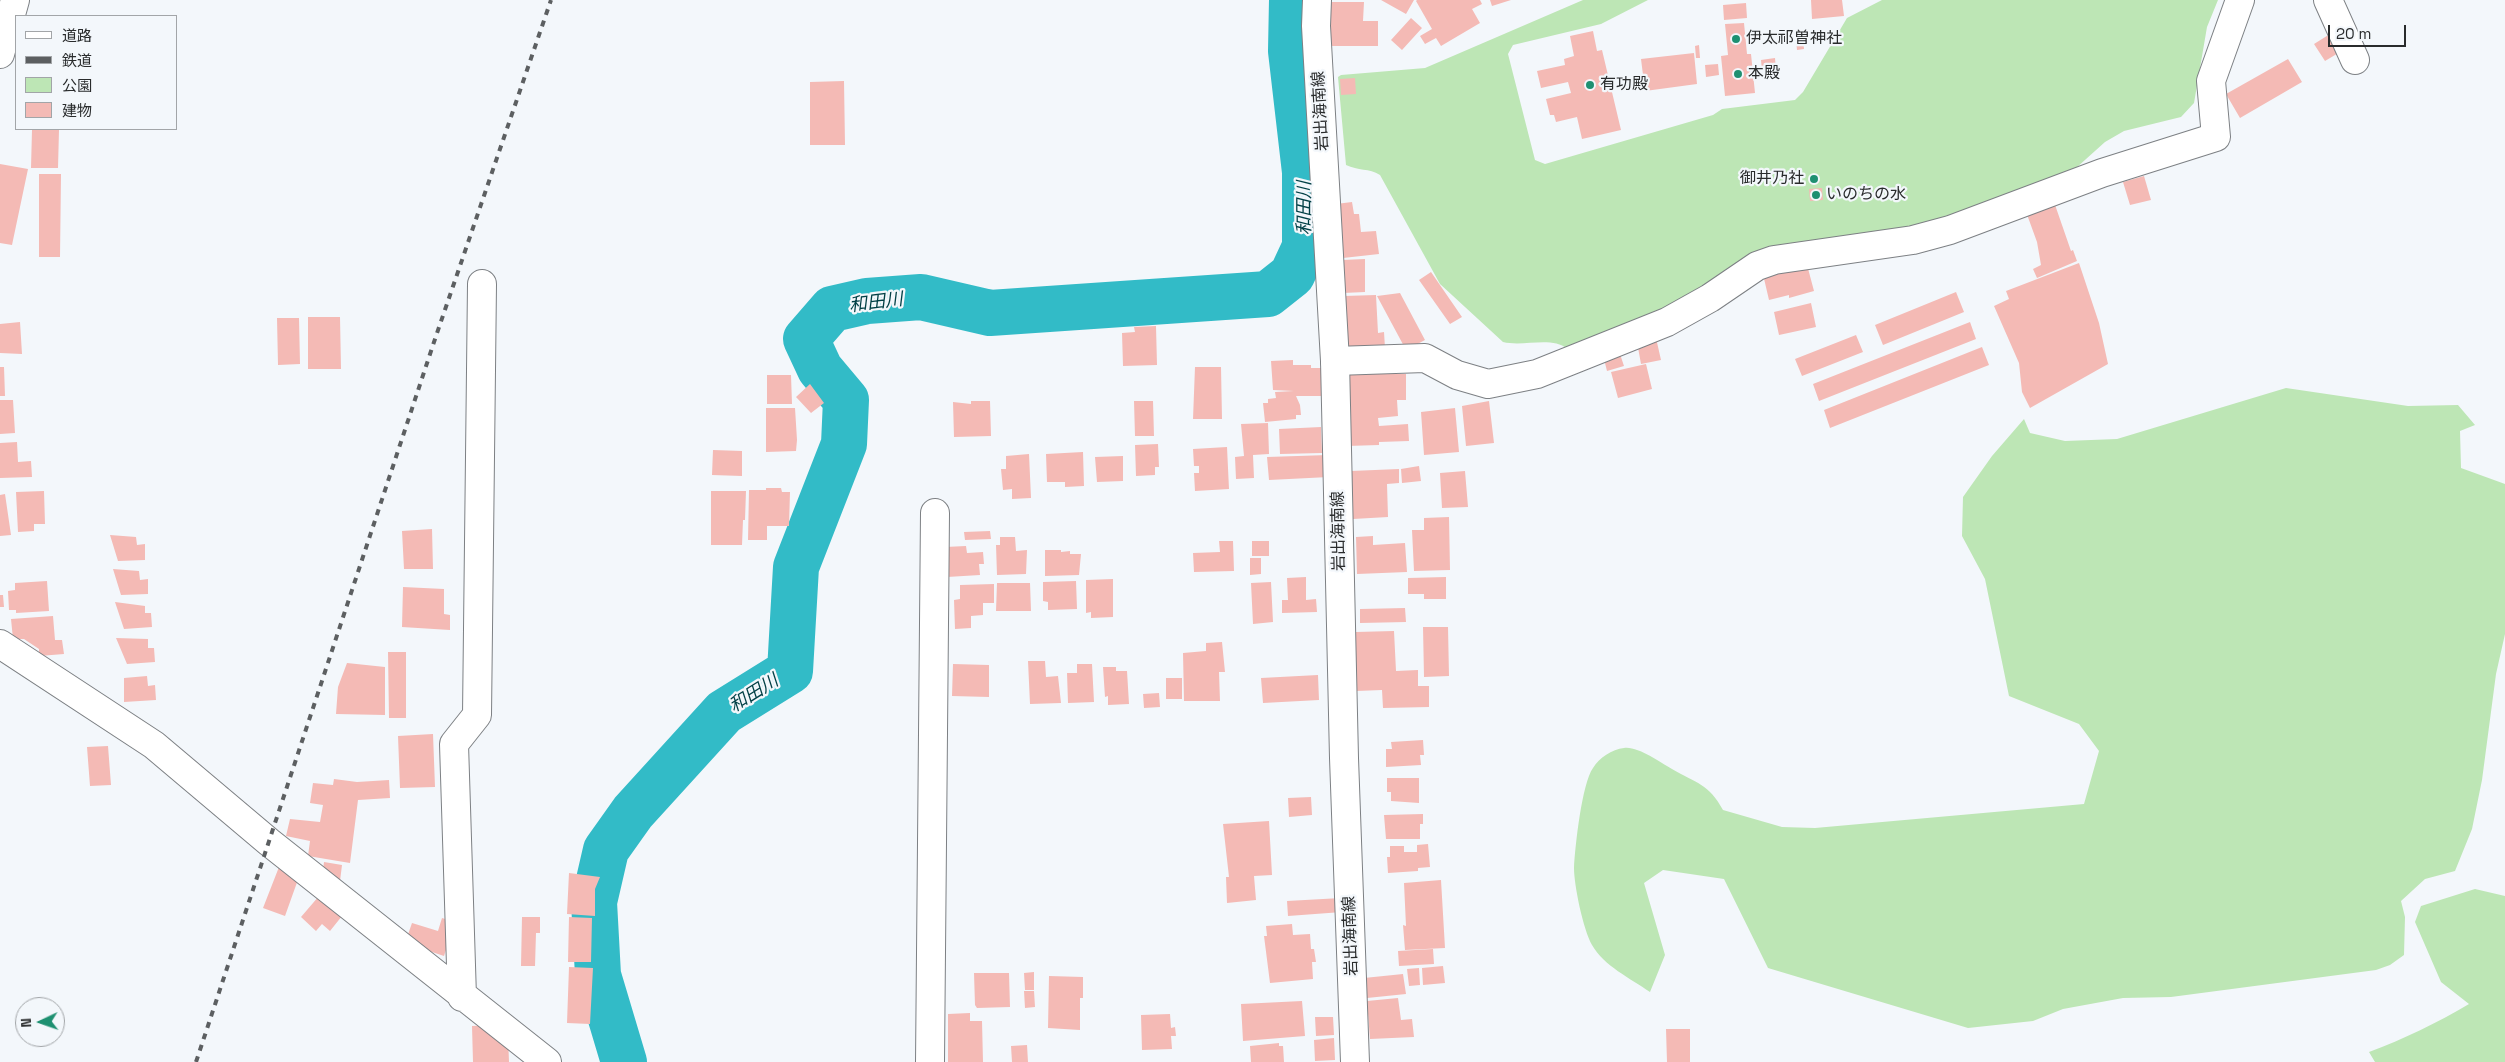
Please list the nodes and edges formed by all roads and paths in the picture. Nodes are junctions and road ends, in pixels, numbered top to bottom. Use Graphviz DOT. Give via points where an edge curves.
graph roads {
  1 [pos="15,0"];
  2 [pos="1318,0"];
  3 [pos="2240,0"];
  4 [pos="2328,0"];
  5 [pos="0,54"];
  6 [pos="2355,60"];
  7 [pos="482,284"];
  8 [pos="1335,361"];
  9 [pos="935,513"];
  10 [pos="0,644"];
  11 [pos="462,997"];
  12 [pos="546,1062"];
  13 [pos="930,1062"];
  14 [pos="1355,1062"];
  1 -- 5 [label="street"];
  2 -- 8 [label="street, 岩出海南線" via="1317,44"];
  3 -- 8 [label="street" via="2211,81 2216,137 2102,173 1950,230 1913,240 1774,260 1757,266 1667,322 1537,374 1488,384 1457,374 1426,358"];
  4 -- 6 [label="street"];
  7 -- 11 [label="street" via="477,715 454,744"];
  8 -- 14 [label="street, 岩出海南線"];
  9 -- 13 [label="street"];
  10 -- 11 [label="street" via="154,745"];
  11 -- 12 [label="street"];
}
